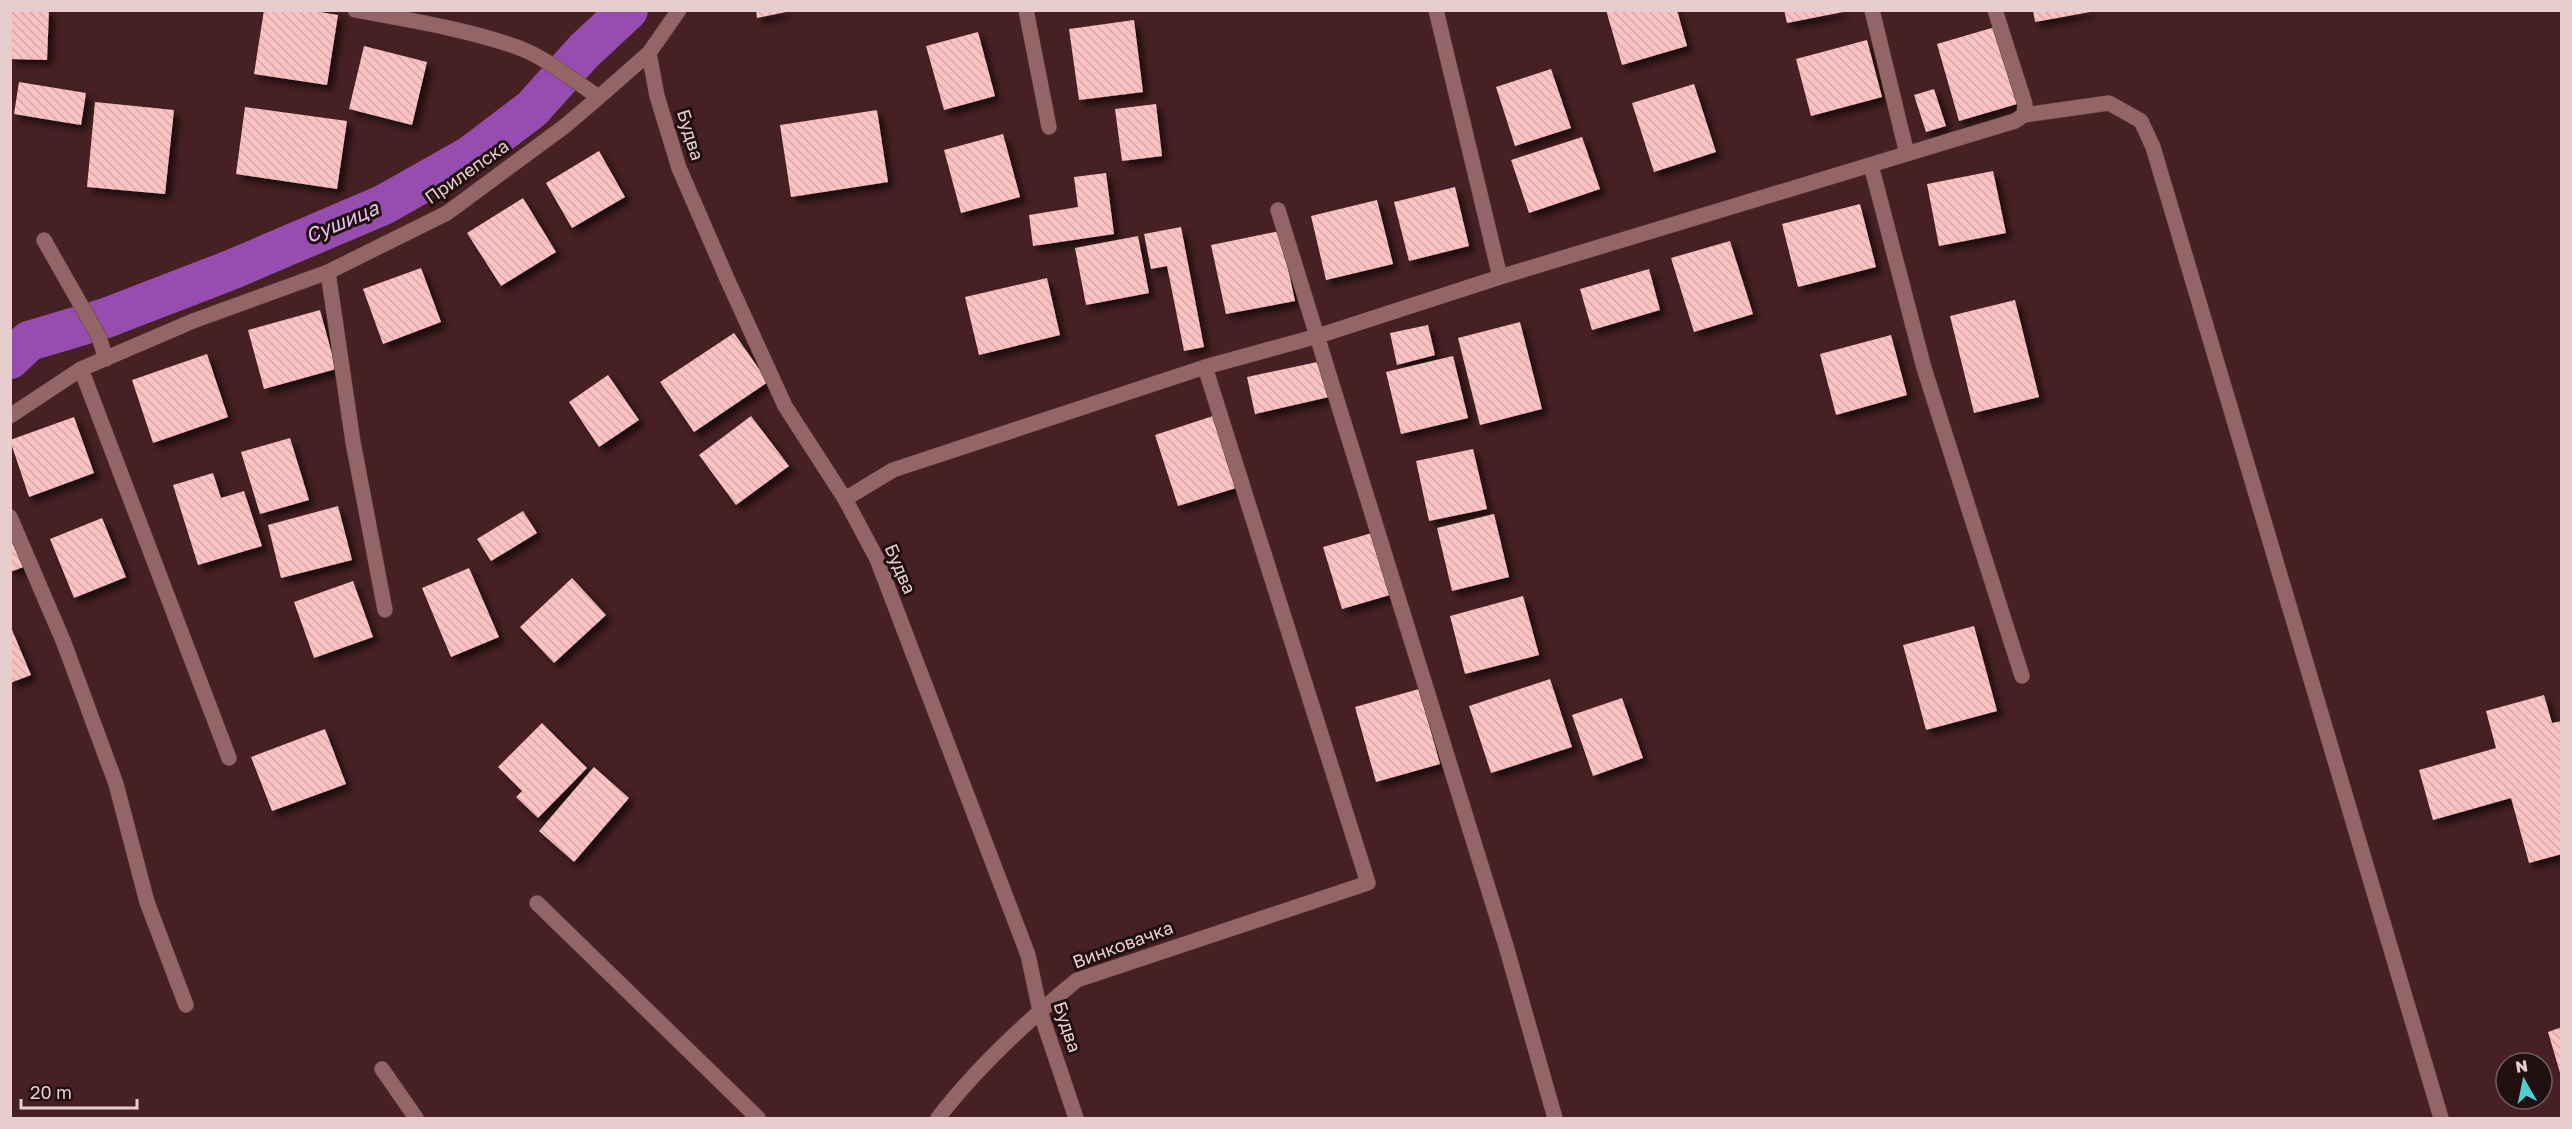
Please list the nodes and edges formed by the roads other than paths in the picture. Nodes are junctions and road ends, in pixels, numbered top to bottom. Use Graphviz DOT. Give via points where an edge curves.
graph roads {
  1 [pos="355,10"];
  2 [pos="679,10"];
  3 [pos="1026,10"];
  4 [pos="1436,10"];
  5 [pos="1872,10"];
  6 [pos="1995,10"];
  7 [pos="649,53"];
  8 [pos="599,97"];
  9 [pos="2024,115"];
  10 [pos="1049,127"];
  11 [pos="1907,154"];
  12 [pos="1871,165"];
  13 [pos="1278,210"];
  14 [pos="44,240"];
  15 [pos="328,272"];
  16 [pos="1500,277"];
  17 [pos="1318,336"];
  18 [pos="106,358"];
  19 [pos="1205,367"];
  20 [pos="81,369"];
  21 [pos="10,416"];
  22 [pos="845,499"];
  23 [pos="10,517"];
  24 [pos="385,610"];
  25 [pos="2022,676"];
  26 [pos="229,758"];
  27 [pos="537,903"];
  28 [pos="186,1005"];
  29 [pos="1040,1011"];
  30 [pos="382,1069"];
  31 [pos="416,1119"];
  32 [pos="758,1119"];
  33 [pos="938,1119"];
  34 [pos="1076,1119"];
  35 [pos="1555,1119"];
  36 [pos="2441,1119"];
  1 -- 8 [label="street" via="518,47"];
  2 -- 7 [label="street, Прилепска"];
  3 -- 10 [label="street"];
  4 -- 16 [label="street"];
  5 -- 11 [label="street"];
  6 -- 9 [label="street" via="2025,104"];
  7 -- 8 [label="street, Прилепска"];
  7 -- 22 [label="street, Будва" via="657,96 679,168 724,271 785,406"];
  8 -- 15 [label="street, Прилепска" via="447,213"];
  9 -- 11 [label="street"];
  9 -- 36 [label="street" via="2109,103 2141,121 2153,147"];
  11 -- 12 [label="street"];
  12 -- 16 [label="street"];
  12 -- 25 [label="street" via="1924,368"];
  13 -- 17 [label="street"];
  14 -- 18 [label="street" via="99,337"];
  15 -- 18 [label="street, Прилепска"];
  15 -- 24 [label="street" via="353,441"];
  16 -- 17 [label="street"];
  17 -- 19 [label="street"];
  17 -- 35 [label="street"];
  18 -- 20 [label="street, Прилепска"];
  19 -- 22 [label="street" via="893,470"];
  19 -- 29 [label="street, Винковачка" via="1368,883 1077,980"];
  20 -- 21 [label="street, Прилепска"];
  20 -- 26 [label="street"];
  22 -- 29 [label="street, Будва" via="877,559 1003,889 1028,955"];
  23 -- 28 [label="street" via="64,643 116,784 147,902"];
  27 -- 32 [label="street"];
  29 -- 33 [label="street, Винковачка"];
  29 -- 34 [label="street, Будва"];
  30 -- 31 [label="street"];
}
